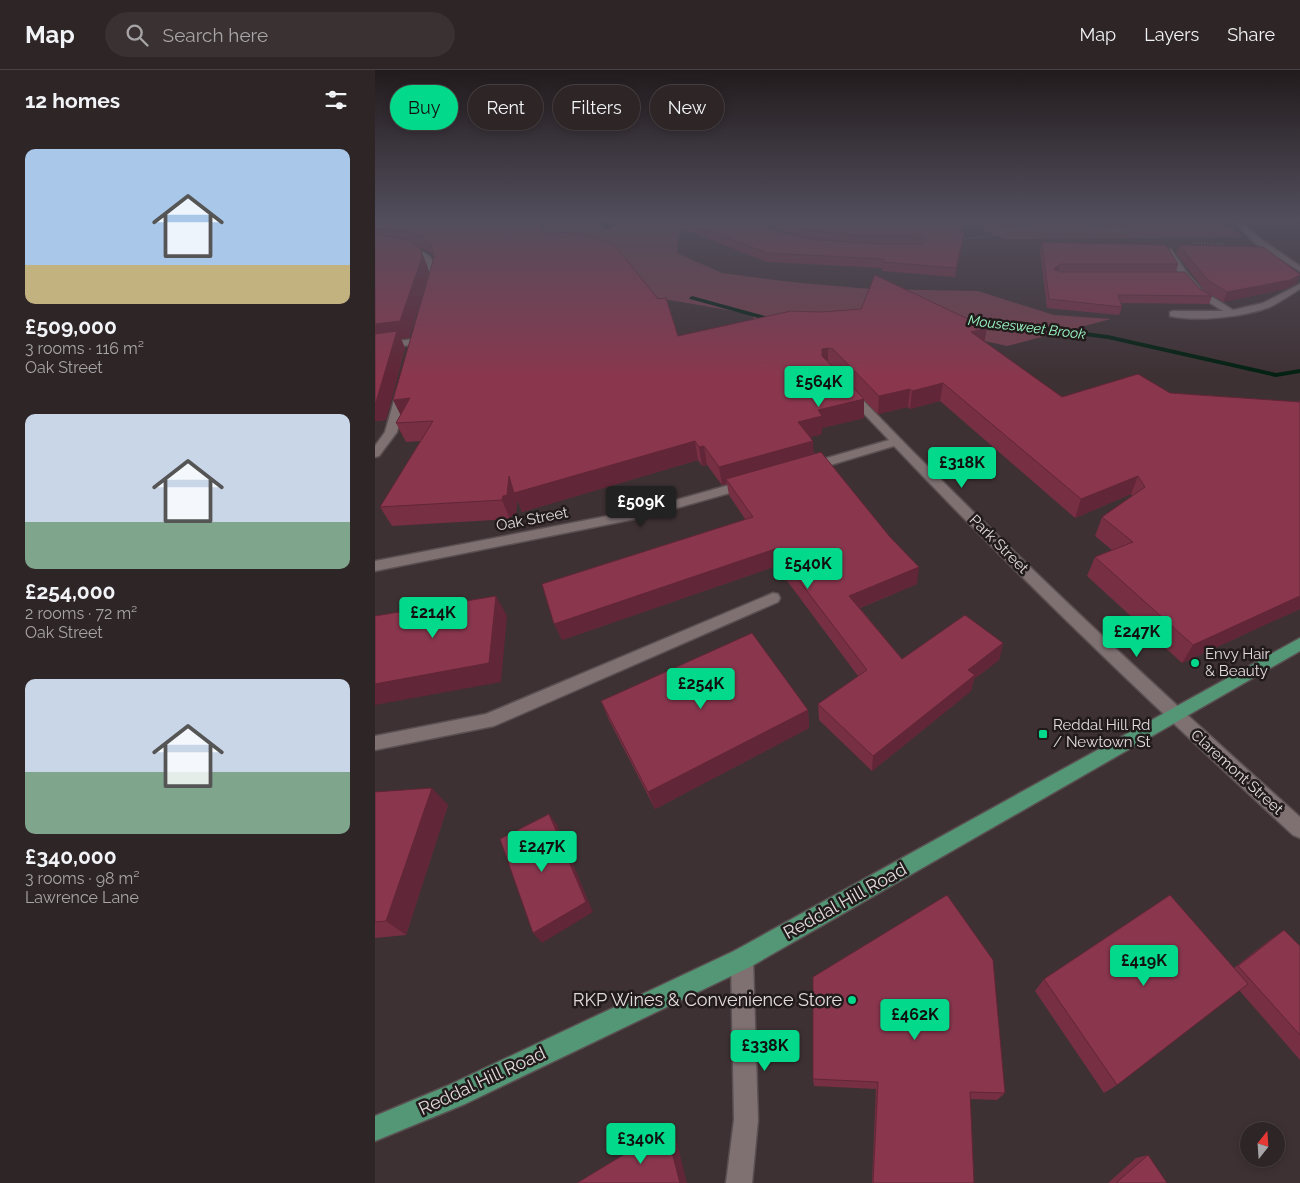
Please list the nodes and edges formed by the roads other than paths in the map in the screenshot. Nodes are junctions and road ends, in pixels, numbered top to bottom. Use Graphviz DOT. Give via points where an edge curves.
graph roads {
  1 [pos="435,273"];
  2 [pos="1183,273"];
  3 [pos="1175,276"];
  4 [pos="1185,276"];
  5 [pos="1300,286"];
  6 [pos="429,292"];
  7 [pos="1229,311"];
  8 [pos="1173,314"];
  9 [pos="414,342"];
  10 [pos="375,348"];
  11 [pos="405,378"];
  12 [pos="842,384"];
  13 [pos="896,442"];
  14 [pos="375,454"];
  15 [pos="794,471"];
  16 [pos="756,482"];
  17 [pos="375,566"];
  18 [pos="773,598"];
  19 [pos="1300,644"];
  20 [pos="1174,714"];
  21 [pos="375,743"];
  22 [pos="1300,829"];
  23 [pos="742,958"];
  24 [pos="375,1129"];
  25 [pos="739,1183"];
  1 -- 6 [label="street"];
  2 -- 4 [label="street"];
  3 -- 4 [label="street"];
  4 -- 7 [label="street" via="1200,293"];
  5 -- 7 [label="street" via="1266,304"];
  7 -- 8 [label="street" via="1202,315"];
  9 -- 10 [label="street"];
  11 -- 14 [label="street" via="391,432"];
  12 -- 13 [label="street, Park Street"];
  13 -- 15 [label="street"];
  13 -- 20 [label="street, Park Street" via="1079,625"];
  16 -- 17 [label="street, Oak Street" via="645,514"];
  18 -- 21 [label="street" via="488,720"];
  19 -- 20 [label="main road, Reddal Hill Road"];
  20 -- 22 [label="street, Claremont Street"];
  20 -- 23 [label="main road, Reddal Hill Road"];
  23 -- 24 [label="main road, Reddal Hill Road" via="456,1095"];
  23 -- 25 [label="street" via="746,1120"];
}
